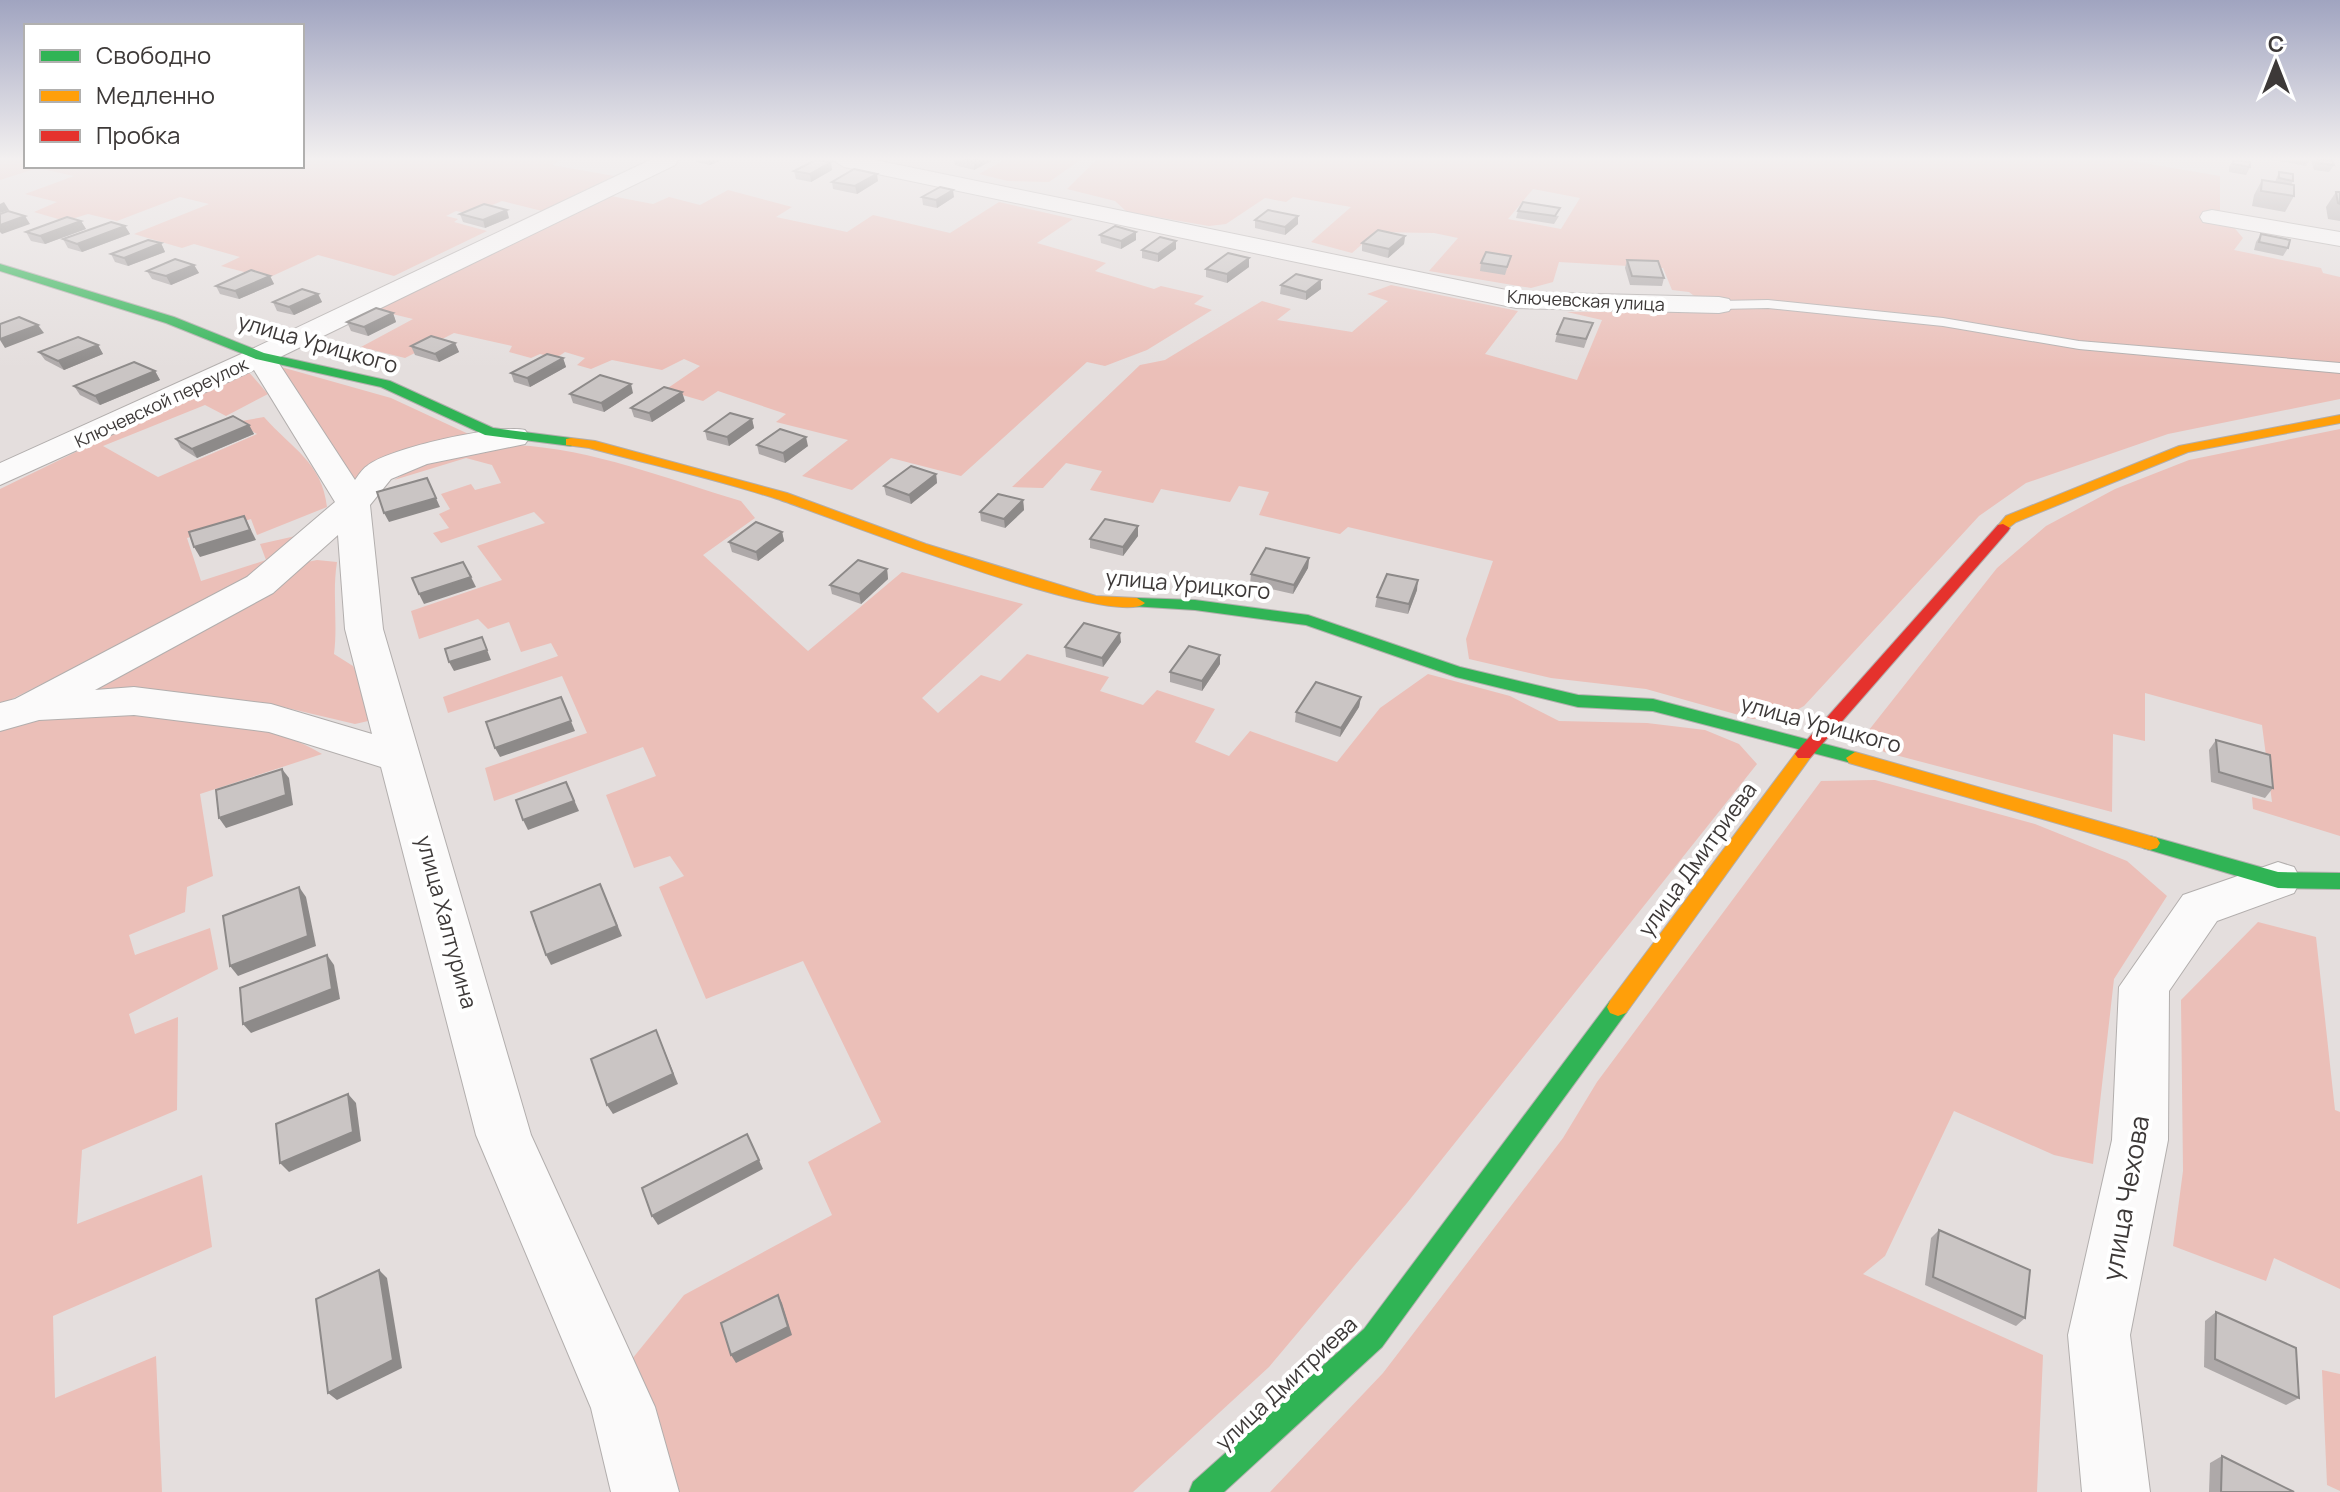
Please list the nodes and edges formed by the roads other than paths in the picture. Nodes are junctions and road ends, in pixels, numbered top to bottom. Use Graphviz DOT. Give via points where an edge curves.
graph roads {
  1 [pos="522,230"];
  2 [pos="1178,230"];
  3 [pos="2285,230"];
  4 [pos="2340,239"];
  5 [pos="0,267"];
  6 [pos="1719,305"];
  7 [pos="260,356"];
  8 [pos="2340,368"];
  9 [pos="2340,419"];
  10 [pos="514,437"];
  11 [pos="0,475"];
  12 [pos="353,504"];
  13 [pos="14,713"];
  14 [pos="1811,745"];
  15 [pos="402,758"];
  16 [pos="2278,880"];
  17 [pos="2340,881"];
  18 [pos="645,1492"];
  19 [pos="1203,1492"];
  20 [pos="2116,1492"];
  1 -- 7 [label="street, Ключевской переулок"];
  2 -- 6 [label="street, Ключевская улица" via="1516,300"];
  3 -- 4 [label="street"];
  5 -- 7 [label="street, улица Урицкого" via="170,320"];
  6 -- 8 [label="lane" via="1943,322 2079,345"];
  7 -- 10 [label="street, улица Урицкого" via="385,384 490,432"];
  7 -- 11 [label="street, Ключевской переулок"];
  7 -- 12 [label="street, улица Халтурина"];
  9 -- 14 [label="street, улица Дмитриева" via="2184,449 2011,519"];
  10 -- 12 [label="street" via="457,446 379,472"];
  10 -- 14 [label="street, улица Урицкого" via="590,444 782,496 921,547 1095,601 1195,605 1308,620 1456,671 1578,701 1653,705"];
  12 -- 13 [label="street" via="260,585"];
  12 -- 15 [label="street, улица Халтурина" via="364,629"];
  13 -- 15 [label="street" via="134,701 271,718"];
  14 -- 16 [label="street, улица Урицкого"];
  14 -- 19 [label="street, улица Дмитриева" via="1373,1338"];
  15 -- 18 [label="street, улица Халтурина" via="504,1135 623,1407"];
  16 -- 17 [label="street, улица Урицкого"];
  16 -- 20 [label="street, улица Чехова" via="2200,908 2144,987 2140,1140 2099,1335"];
}
